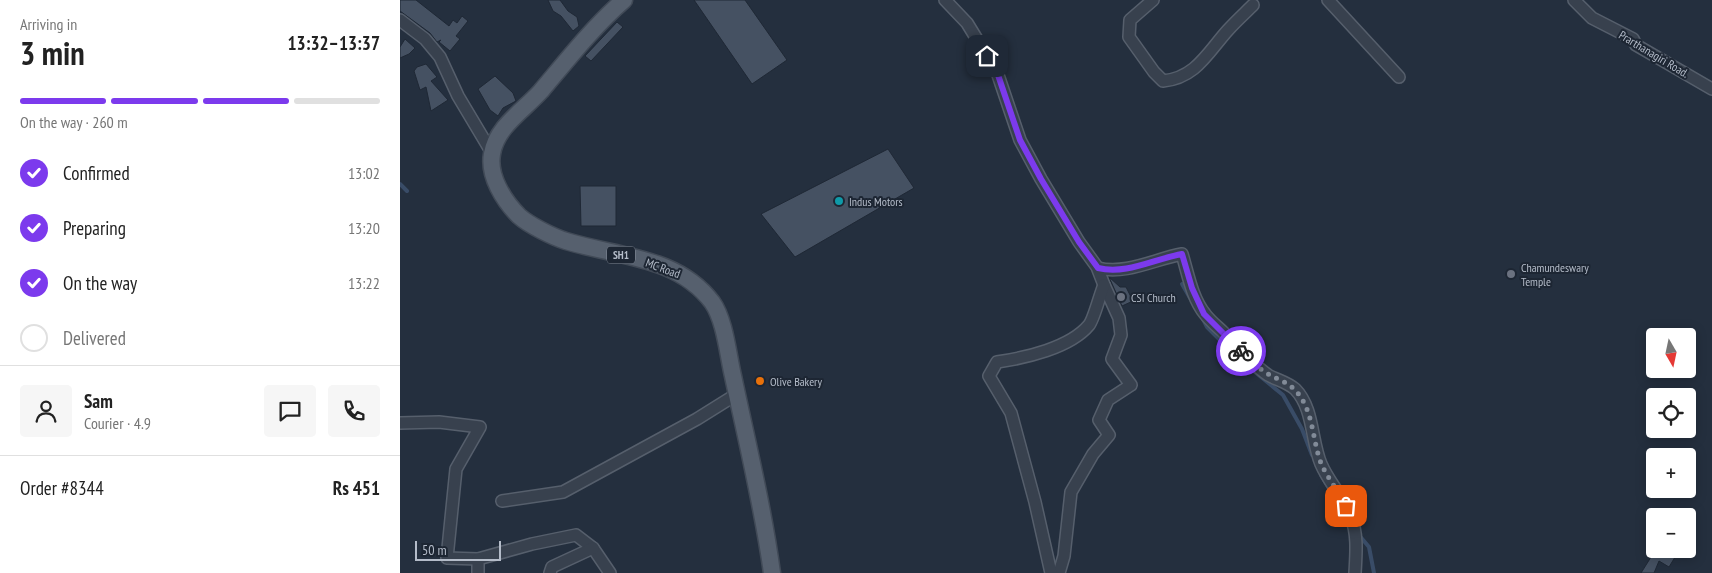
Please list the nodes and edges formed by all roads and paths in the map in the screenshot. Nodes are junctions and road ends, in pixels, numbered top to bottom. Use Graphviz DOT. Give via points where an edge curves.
graph roads {
  1 [pos="624,0"];
  2 [pos="944,0"];
  3 [pos="1153,0"];
  4 [pos="1328,0"];
  5 [pos="1574,0"];
  6 [pos="1253,4"];
  7 [pos="400,20"];
  8 [pos="1400,77"];
  9 [pos="1712,89"];
  10 [pos="492,153"];
  11 [pos="1098,268"];
  12 [pos="1104,285"];
  13 [pos="737,394"];
  14 [pos="400,423"];
  15 [pos="502,501"];
  16 [pos="593,548"];
  17 [pos="478,559"];
  18 [pos="478,573"];
  19 [pos="550,573"];
  20 [pos="610,573"];
  21 [pos="772,573"];
  22 [pos="1050,573"];
  23 [pos="1059,573"];
  24 [pos="1355,573"];
  1 -- 10 [label="main road" via="571,53 540,93 510,121"];
  2 -- 11 [label="street" via="967,23 997,72 1020,140 1079,242"];
  3 -- 6 [label="street" via="1130,20 1129,37 1163,81 1188,74"];
  4 -- 8 [label="street"];
  5 -- 9 [label="street, Prarthanagiri Road." via="1592,18 1633,39 1636,46"];
  7 -- 10 [label="street" via="425,39 440,57 458,96"];
  10 -- 13 [label="main road, MC Road / SH1" via="497,183 520,217 564,241 671,269 686,276 701,290 714,304 721,322"];
  11 -- 12 [label="street"];
  11 -- 24 [label="street" via="1110,271 1182,254 1204,314 1242,352 1269,375 1295,390 1301,398 1310,418 1320,462 1352,517 1357,545"];
  12 -- 22 [label="street" via="1089,324 1071,339 1048,349 997,362 989,376 1011,413"];
  12 -- 23 [label="street" via="1119,318 1121,335 1112,359 1131,385 1108,400 1099,420 1109,435 1093,454 1071,492"];
  13 -- 15 [label="street" via="563,492"];
  13 -- 21 [label="main road, MC Road / SH1" via="766,528"];
  14 -- 17 [label="street" via="439,422 480,427 456,469 446,558"];
  16 -- 17 [label="street" via="576,535"];
  16 -- 19 [label="street" via="552,567"];
  16 -- 20 [label="street"];
  17 -- 18 [label="street"];
}
